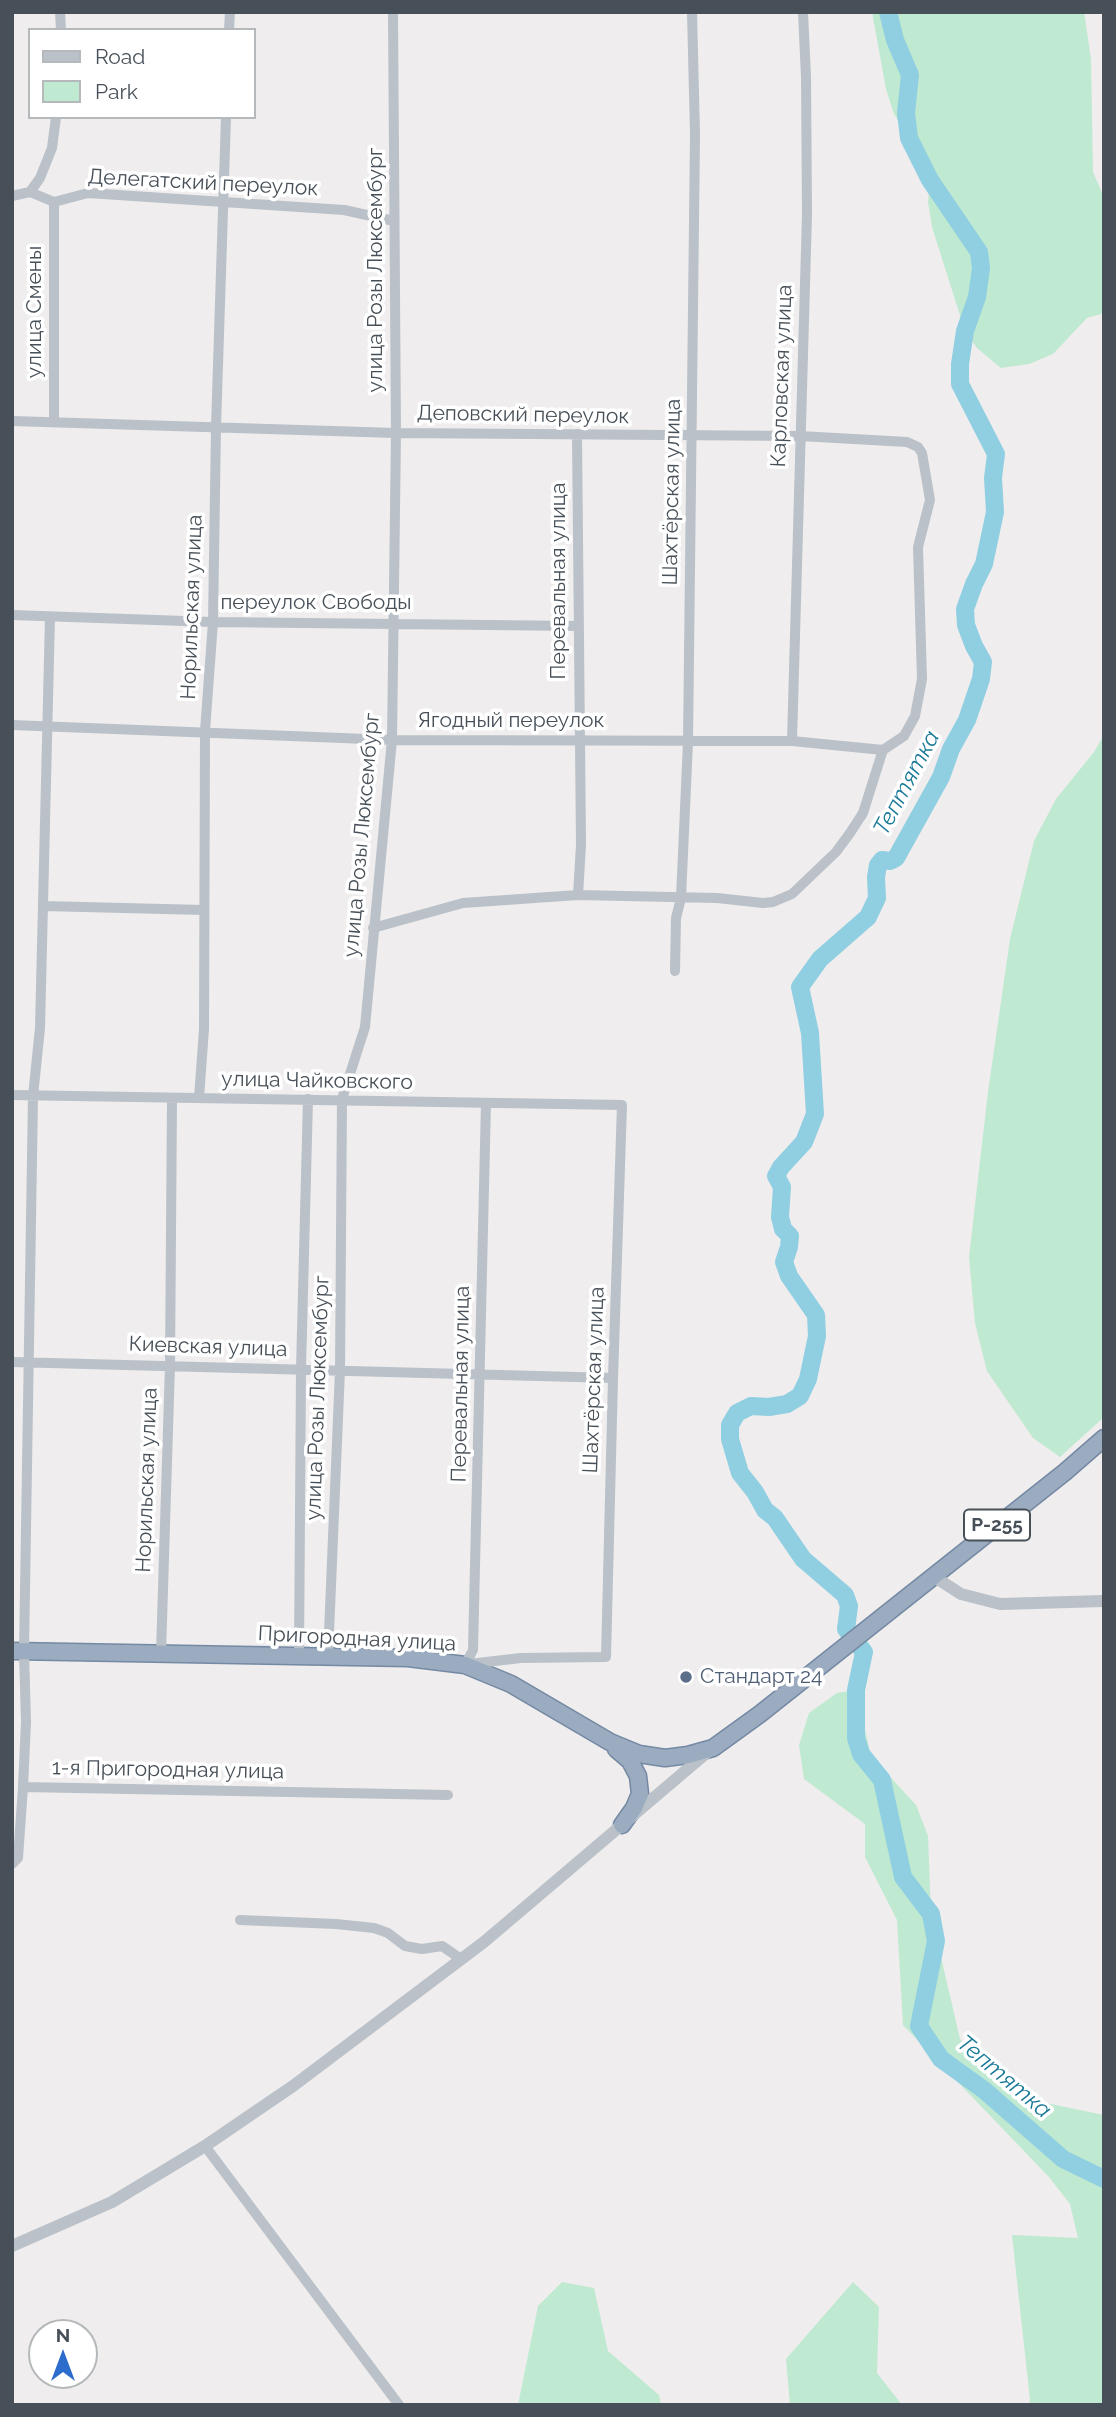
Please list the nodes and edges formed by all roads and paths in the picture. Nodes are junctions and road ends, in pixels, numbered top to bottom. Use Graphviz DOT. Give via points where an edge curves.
graph roads {
  1 [pos="393,12"];
  2 [pos="692,12"];
  3 [pos="803,12"];
  4 [pos="56,119"];
  5 [pos="226,119"];
  6 [pos="30,192"];
  7 [pos="12,196"];
  8 [pos="54,201"];
  9 [pos="223,203"];
  10 [pos="394,221"];
  11 [pos="12,421"];
  12 [pos="54,422"];
  13 [pos="216,427"];
  14 [pos="396,433"];
  15 [pos="577,434"];
  16 [pos="691,436"];
  17 [pos="800,436"];
  18 [pos="12,615"];
  19 [pos="50,617"];
  20 [pos="213,622"];
  21 [pos="395,622"];
  22 [pos="578,626"];
  23 [pos="12,725"];
  24 [pos="47,726"];
  25 [pos="205,731"];
  26 [pos="392,740"];
  27 [pos="579,740"];
  28 [pos="688,741"];
  29 [pos="792,741"];
  30 [pos="883,751"];
  31 [pos="578,895"];
  32 [pos="681,898"];
  33 [pos="43,906"];
  34 [pos="204,910"];
  35 [pos="373,928"];
  36 [pos="675,971"];
  37 [pos="12,1096"];
  38 [pos="33,1096"];
  39 [pos="199,1098"];
  40 [pos="172,1099"];
  41 [pos="308,1099"];
  42 [pos="342,1099"];
  43 [pos="486,1103"];
  44 [pos="622,1105"];
  45 [pos="12,1362"];
  46 [pos="27,1362"];
  47 [pos="170,1365"];
  48 [pos="301,1369"];
  49 [pos="341,1370"];
  50 [pos="481,1373"];
  51 [pos="612,1378"];
  52 [pos="1104,1438"];
  53 [pos="933,1576"];
  54 [pos="1104,1601"];
  55 [pos="18,1652"];
  56 [pos="162,1653"];
  57 [pos="299,1656"];
  58 [pos="328,1657"];
  59 [pos="465,1665"];
  60 [pos="610,1742"];
  61 [pos="713,1748"];
  62 [pos="23,1787"];
  63 [pos="448,1795"];
  64 [pos="622,1825"];
  65 [pos="12,1864"];
  66 [pos="240,1920"];
  67 [pos="461,1959"];
  68 [pos="205,2146"];
  69 [pos="12,2246"];
  70 [pos="399,2405"];
  1 -- 10 [label="street, улица Розы Люксембург"];
  2 -- 16 [label="street, Шахтёрская улица"];
  3 -- 17 [label="street, Карловская улица" via="807,214"];
  4 -- 6 [label="street" via="52,148"];
  5 -- 9 [label="street, Норильская улица"];
  6 -- 7 [label="street"];
  6 -- 8 [label="street"];
  8 -- 9 [label="street, Делегатский переулок" via="88,193"];
  8 -- 12 [label="street, улица Смены"];
  9 -- 10 [label="street, Делегатский переулок" via="344,210"];
  9 -- 13 [label="street, Норильская улица"];
  10 -- 14 [label="street, улица Розы Люксембург"];
  11 -- 12 [label="street, Деповский переулок"];
  12 -- 13 [label="street, Деповский переулок"];
  13 -- 14 [label="street, Деповский переулок"];
  13 -- 20 [label="street, Норильская улица"];
  14 -- 15 [label="street, Деповский переулок"];
  14 -- 21 [label="street, улица Розы Люксембург"];
  15 -- 16 [label="street, Деповский переулок"];
  15 -- 22 [label="street, Перевальная улица"];
  16 -- 17 [label="street, Деповский переулок"];
  16 -- 28 [label="street, Шахтёрская улица"];
  17 -- 29 [label="street, Карловская улица"];
  17 -- 30 [label="street, Деповский переулок" via="906,442 922,453 930,500 918,547 922,679 912,724"];
  18 -- 19 [label="street, переулок Свободы"];
  19 -- 20 [label="street, переулок Свободы"];
  19 -- 24 [label="street"];
  20 -- 21 [label="street, переулок Свободы"];
  20 -- 25 [label="street, Норильская улица"];
  21 -- 22 [label="street, переулок Свободы"];
  21 -- 26 [label="street, улица Розы Люксембург"];
  22 -- 27 [label="street, Перевальная улица"];
  23 -- 24 [label="street, Ягодный переулок"];
  24 -- 25 [label="street, Ягодный переулок"];
  24 -- 33 [label="street"];
  25 -- 26 [label="street, Ягодный переулок"];
  25 -- 34 [label="street, Норильская улица"];
  26 -- 27 [label="street, Ягодный переулок"];
  26 -- 35 [label="street, улица Розы Люксембург"];
  27 -- 28 [label="street, Ягодный переулок"];
  27 -- 31 [label="street, Перевальная улица"];
  28 -- 29 [label="street, Ягодный переулок"];
  28 -- 32 [label="street, Шахтёрская улица"];
  29 -- 30 [label="street, Ягодный переулок"];
  30 -- 32 [label="street" via="863,813 836,852 792,894 763,903"];
  31 -- 32 [label="street"];
  31 -- 35 [label="street" via="463,903"];
  32 -- 36 [label="street, Шахтёрская улица"];
  33 -- 34 [label="street"];
  33 -- 38 [label="street"];
  34 -- 39 [label="street, Норильская улица"];
  35 -- 42 [label="street, улица Розы Люксембург" via="365,1027"];
  37 -- 38 [label="street, улица Чайковского"];
  38 -- 40 [label="street, улица Чайковского"];
  38 -- 46 [label="street"];
  39 -- 40 [label="street, улица Чайковского"];
  39 -- 41 [label="street, улица Чайковского"];
  40 -- 47 [label="street, Норильская улица"];
  41 -- 42 [label="street, улица Чайковского"];
  41 -- 48 [label="street"];
  42 -- 43 [label="street, улица Чайковского"];
  42 -- 49 [label="street, улица Розы Люксембург"];
  43 -- 44 [label="street, улица Чайковского"];
  43 -- 50 [label="street, Перевальная улица"];
  44 -- 51 [label="street, Шахтёрская улица"];
  45 -- 46 [label="street, Киевская улица"];
  46 -- 47 [label="street, Киевская улица"];
  46 -- 55 [label="street"];
  47 -- 48 [label="street, Киевская улица"];
  47 -- 56 [label="street, Норильская улица"];
  48 -- 49 [label="street, Киевская улица"];
  48 -- 57 [label="street"];
  49 -- 50 [label="street, Киевская улица"];
  49 -- 58 [label="street, улица Розы Люксембург"];
  50 -- 51 [label="street, Киевская улица"];
  50 -- 59 [label="street, Перевальная улица" via="473,1650"];
  51 -- 59 [label="street, Шахтёрская улица" via="606,1657 521,1658"];
  52 -- 53 [label="highway, Р-255"];
  53 -- 54 [label="street" via="961,1594 1000,1604"];
  53 -- 61 [label="highway, Пригородная улица / Р-255"];
  55 -- 56 [label="highway, Пригородная улица"];
  55 -- 62 [label="street, 1-я Пригородная улица" via="26,1722"];
  56 -- 57 [label="highway, Пригородная улица"];
  57 -- 58 [label="highway, Пригородная улица"];
  58 -- 59 [label="highway, Пригородная улица" via="408,1658"];
  59 -- 60 [label="highway, Пригородная улица" via="511,1684"];
  60 -- 61 [label="highway, Пригородная улица" via="665,1758"];
  60 -- 64 [label="highway" via="638,1776 640,1794"];
  61 -- 64 [label="street"];
  62 -- 63 [label="street, 1-я Пригородная улица"];
  62 -- 65 [label="street" via="18,1858"];
  64 -- 67 [label="street"];
  66 -- 67 [label="street" via="373,1928 405,1946 442,1946"];
  67 -- 68 [label="street"];
  68 -- 69 [label="street" via="112,2202"];
  68 -- 70 [label="street"];
}
